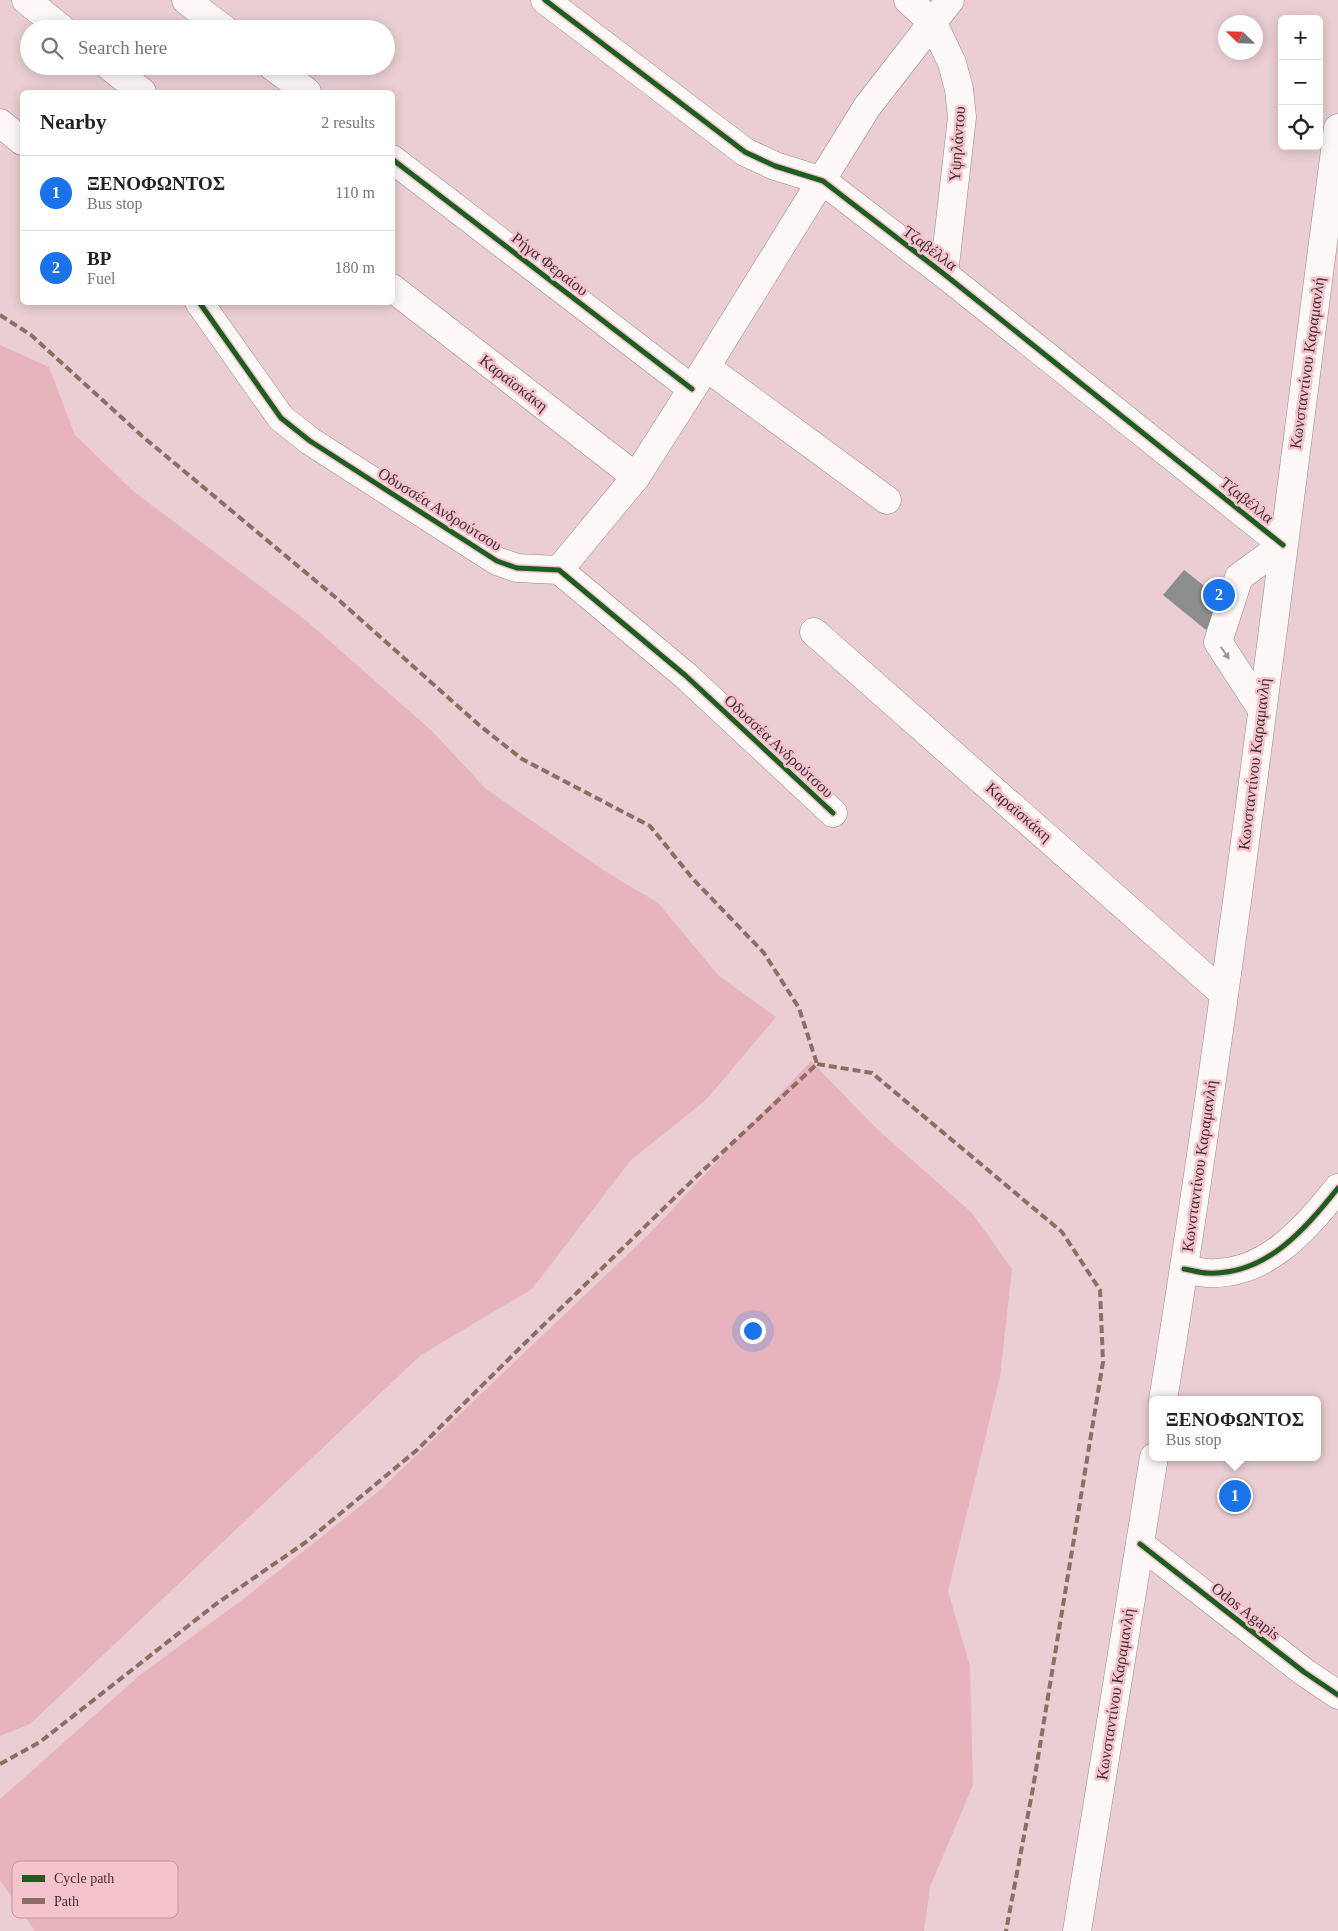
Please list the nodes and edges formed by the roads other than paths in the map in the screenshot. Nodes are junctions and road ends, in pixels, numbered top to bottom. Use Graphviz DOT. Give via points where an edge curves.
graph roads {
  1 [pos="26,0"];
  2 [pos="186,0"];
  3 [pos="545,0"];
  4 [pos="908,0"];
  5 [pos="950,0"];
  6 [pos="51,20"];
  7 [pos="212,20"];
  8 [pos="933,23"];
  9 [pos="120,75"];
  10 [pos="284,75"];
  11 [pos="139,90"];
  12 [pos="304,90"];
  13 [pos="0,122"];
  14 [pos="1338,128"];
  15 [pos="20,139"];
  16 [pos="395,160"];
  17 [pos="823,181"];
  18 [pos="944,274"];
  19 [pos="395,290"];
  20 [pos="201,305"];
  21 [pos="699,378"];
  22 [pos="636,478"];
  23 [pos="887,500"];
  24 [pos="1283,545"];
  25 [pos="559,570"];
  26 [pos="814,632"];
  27 [pos="1262,708"];
  28 [pos="833,813"];
  29 [pos="1223,993"];
  30 [pos="1338,1188"];
  31 [pos="1184,1269"];
  32 [pos="1164,1396"];
  33 [pos="1153,1461"];
  34 [pos="1140,1544"];
  35 [pos="1338,1695"];
  36 [pos="1077,1931"];
  1 -- 6 [label="street"];
  2 -- 7 [label="street"];
  3 -- 17 [label="street, Τζαβέλλα" via="745,152 774,166"];
  4 -- 8 [label="street, Υψηλάντου"];
  5 -- 8 [label="street"];
  8 -- 17 [label="street" via="867,107"];
  8 -- 18 [label="street, Υψηλάντου" via="952,63 962,117"];
  9 -- 11 [label="street"];
  10 -- 12 [label="street"];
  13 -- 15 [label="street"];
  14 -- 24 [label="street, Κωνσταντίνου Καραμανλή"];
  16 -- 21 [label="street, Ρήγα Φεραίου"];
  17 -- 18 [label="street, Τζαβέλλα"];
  17 -- 21 [label="street"];
  18 -- 24 [label="street, Τζαβέλλα"];
  19 -- 22 [label="street, Καραϊσκάκη"];
  20 -- 25 [label="street, Οδυσσέα Ανδρούτσου" via="281,418 310,441 497,561 517,568"];
  21 -- 22 [label="street"];
  21 -- 23 [label="street, Ρήγα Φεραίου"];
  22 -- 25 [label="street"];
  24 -- 27 [label="street, Κωνσταντίνου Καραμανλή"];
  24 -- 27 [label="street, one-way" via="1240,577 1218,642"];
  25 -- 28 [label="street, Οδυσσέα Ανδρούτσου" via="686,676"];
  26 -- 29 [label="street, Καραϊσκάκη"];
  27 -- 29 [label="street, Κωνσταντίνου Καραμανλή"];
  29 -- 31 [label="street, Κωνσταντίνου Καραμανλή"];
  30 -- 31 [label="street" via="1315,1217 1262,1262 1234,1271 1208,1273"];
  31 -- 32 [label="street, Κωνσταντίνου Καραμανλή"];
  33 -- 34 [label="street, Κωνσταντίνου Καραμανλή"];
  34 -- 35 [label="street, Odos Agapis"];
  34 -- 36 [label="street, Κωνσταντίνου Καραμανλή"];
}
